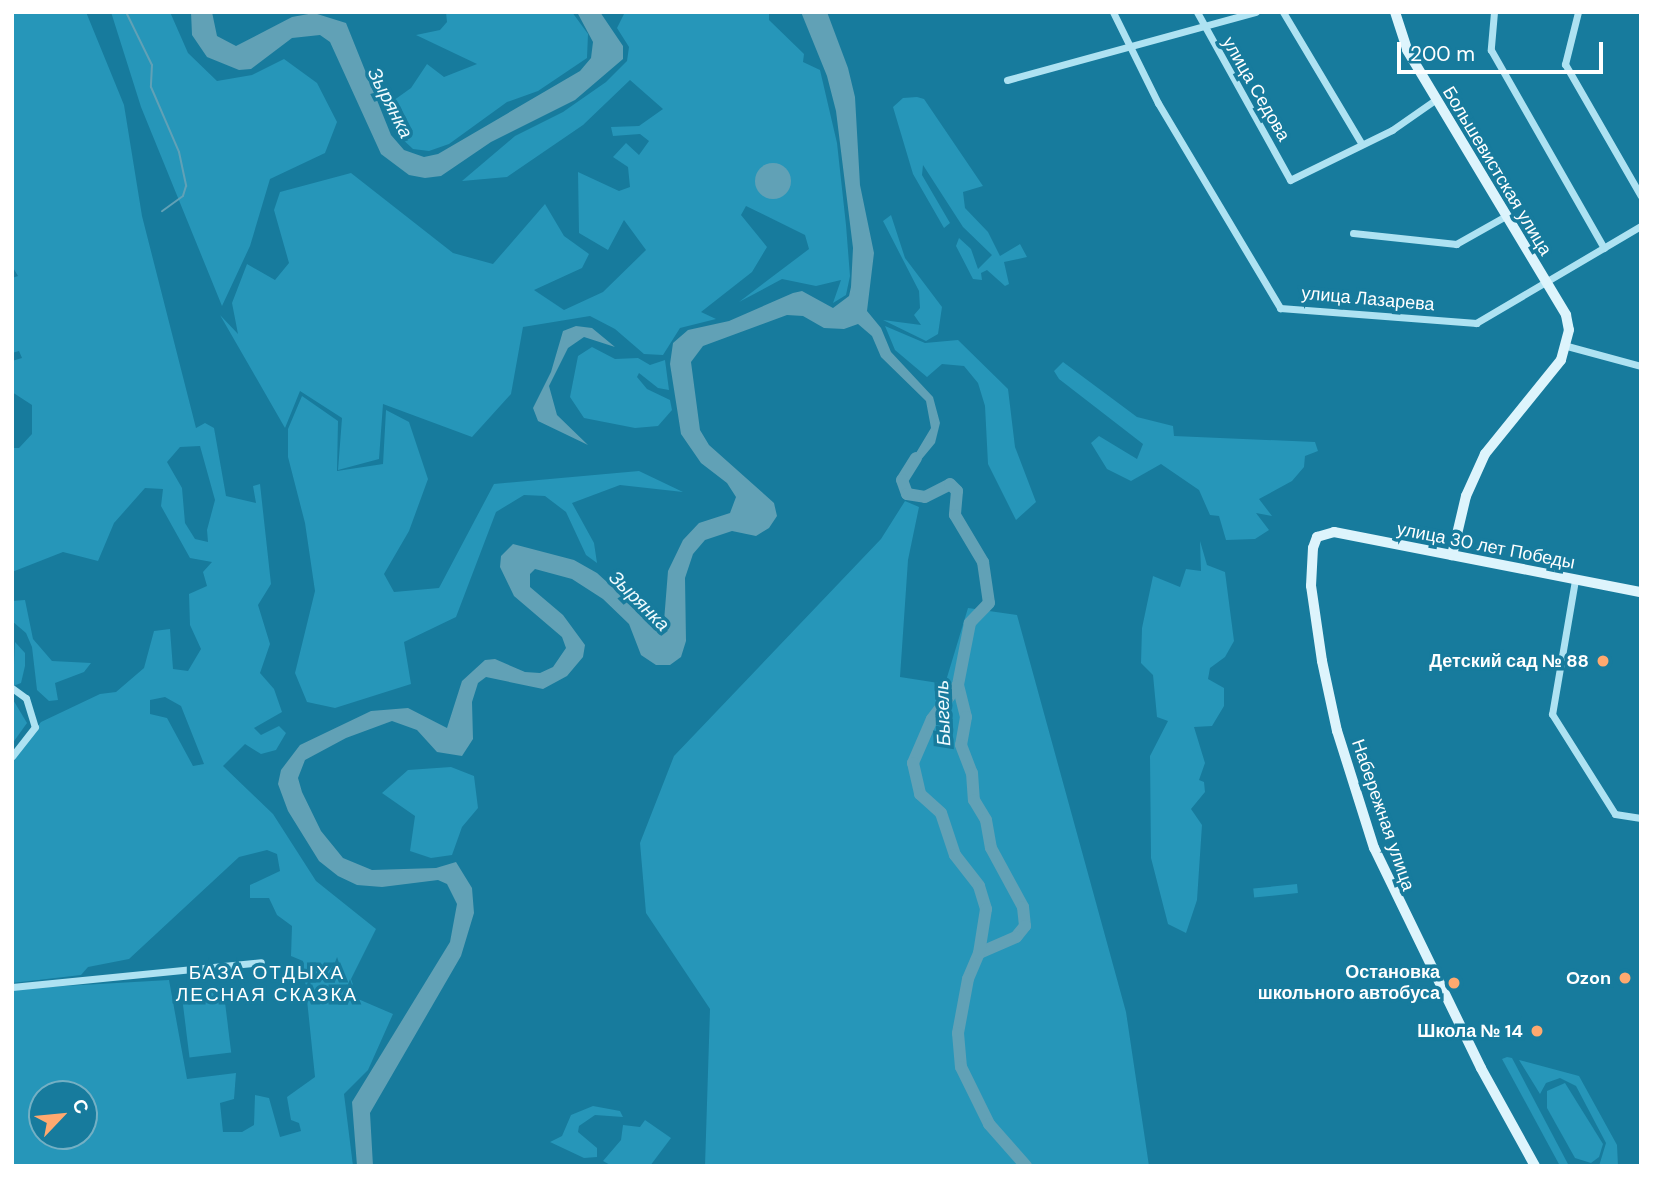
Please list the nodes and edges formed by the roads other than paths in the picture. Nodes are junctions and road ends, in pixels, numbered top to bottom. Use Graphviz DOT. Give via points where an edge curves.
graph roads {
  1 [pos="1113,12"];
  2 [pos="1197,12"];
  3 [pos="1256,12"];
  4 [pos="1283,12"];
  5 [pos="1395,12"];
  6 [pos="1494,12"];
  7 [pos="1578,12"];
  8 [pos="1202,26"];
  9 [pos="1128,48"];
  10 [pos="1007,80"];
  11 [pos="1435,100"];
  12 [pos="1361,143"];
  13 [pos="1641,196"];
  14 [pos="1504,217"];
  15 [pos="1641,226"];
  16 [pos="1353,233"];
  17 [pos="1604,248"];
  18 [pos="1545,282"];
  19 [pos="1567,346"];
  20 [pos="1641,366"];
  21 [pos="1324,532"];
  22 [pos="1452,555"];
  23 [pos="1575,580"];
  24 [pos="1641,592"];
  25 [pos="12,688"];
  26 [pos="12,756"];
  27 [pos="1641,818"];
  28 [pos="261,962"];
  29 [pos="12,987"];
  30 [pos="1535,1166"];
  1 -- 9 [label="street, улица Лазарева"];
  2 -- 8 [label="street, улица Седова"];
  3 -- 8 [label="street"];
  4 -- 12 [label="street"];
  5 -- 11 [label="street, Большевистская улица" via="1407,50"];
  6 -- 17 [label="street" via="1491,50"];
  7 -- 13 [label="street" via="1565,64"];
  8 -- 9 [label="street"];
  8 -- 12 [label="street, улица Седова" via="1290,180"];
  9 -- 10 [label="street"];
  9 -- 18 [label="street, улица Лазарева" via="1280,308 1476,323"];
  11 -- 12 [label="street" via="1392,130"];
  11 -- 14 [label="street, Большевистская улица"];
  14 -- 16 [label="street" via="1456,244"];
  14 -- 18 [label="street, Большевистская улица"];
  15 -- 17 [label="street, улица Лазарева"];
  17 -- 18 [label="street, улица Лазарева"];
  18 -- 19 [label="street, Большевистская улица" via="1566,316"];
  19 -- 20 [label="street"];
  19 -- 22 [label="street" via="1485,454 1466,496"];
  21 -- 22 [label="street, улица 30 лет Победы"];
  21 -- 30 [label="street, Набережная улица" via="1313,548 1311,586 1322,661 1337,732 1374,848 1464,1034"];
  22 -- 23 [label="street, улица 30 лет Победы"];
  23 -- 24 [label="street, улица 30 лет Победы"];
  23 -- 27 [label="street" via="1552,714 1615,814"];
  25 -- 26 [label="street" via="26,698 35,727"];
  28 -- 29 [label="street"];
}
